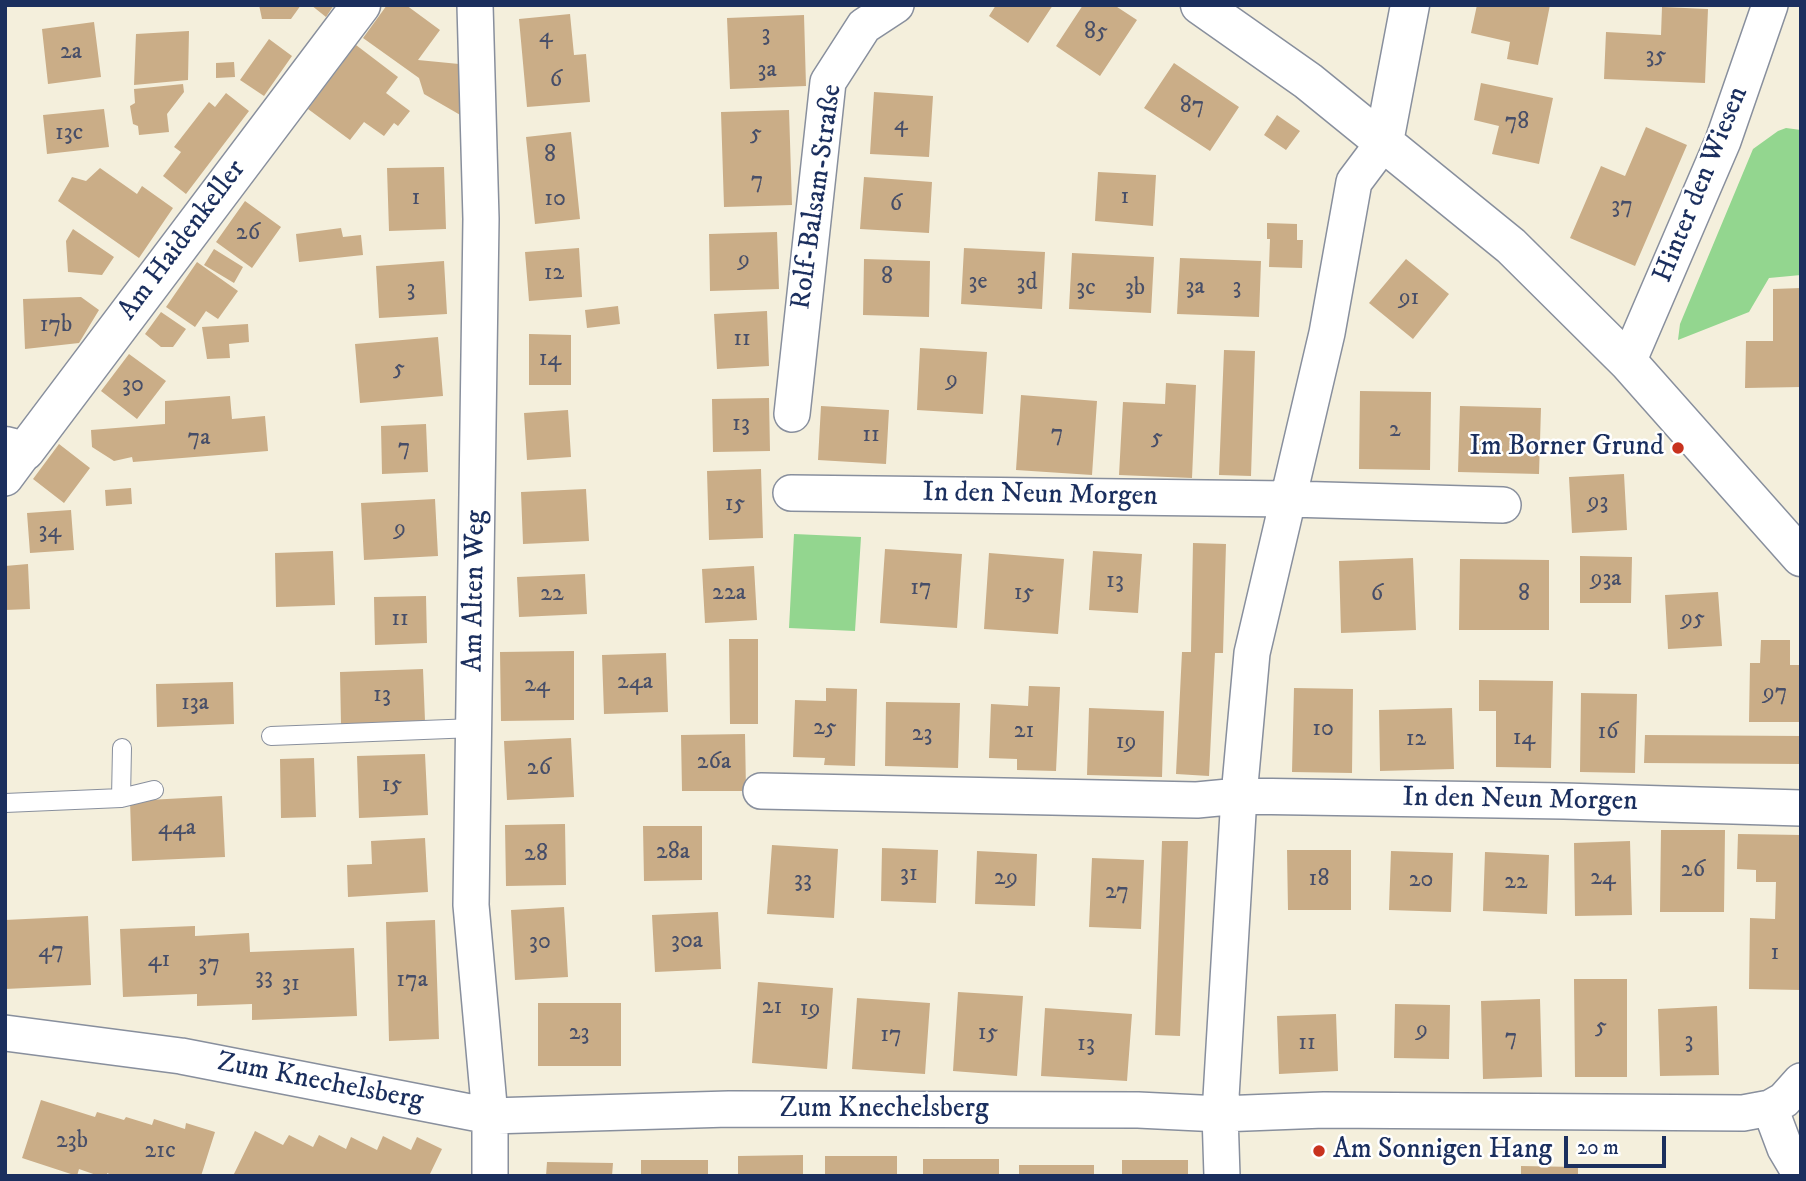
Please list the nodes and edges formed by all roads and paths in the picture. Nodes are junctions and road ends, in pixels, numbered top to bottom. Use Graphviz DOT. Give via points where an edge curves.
graph roads {
  1 [pos="361,5"];
  2 [pos="475,5"];
  3 [pos="895,5"];
  4 [pos="1200,5"];
  5 [pos="1410,5"];
  6 [pos="1770,5"];
  7 [pos="1384,142"];
  8 [pos="1628,362"];
  9 [pos="792,414"];
  10 [pos="12,458"];
  11 [pos="791,493"];
  12 [pos="1289,499"];
  13 [pos="1503,505"];
  14 [pos="1801,557"];
  15 [pos="474,728"];
  16 [pos="271,736"];
  17 [pos="122,748"];
  18 [pos="154,790"];
  19 [pos="761,792"];
  20 [pos="1239,796"];
  21 [pos="121,798"];
  22 [pos="5,803"];
  23 [pos="1801,808"];
  24 [pos="5,1033"];
  25 [pos="1801,1081"];
  26 [pos="1770,1108"];
  27 [pos="1220,1114"];
  28 [pos="490,1116"];
  29 [pos="1801,1175"];
  30 [pos="490,1176"];
  31 [pos="1222,1176"];
  1 -- 10 [label="street, Am Haidenkeller"];
  2 -- 15 [label="street, Am Alten Weg" via="481,219"];
  3 -- 9 [label="street, Rolf-Balsam-Straße" via="864,26 828,82"];
  4 -- 7 [label="street" via="1308,80"];
  5 -- 7 [label="street"];
  6 -- 8 [label="street, Hinter den Wiesen" via="1723,141"];
  7 -- 8 [label="street" via="1511,246"];
  7 -- 12 [label="street" via="1354,182 1327,333"];
  8 -- 14 [label="street"];
  11 -- 12 [label="street, In den Neun Morgen"];
  12 -- 13 [label="street, In den Neun Morgen"];
  12 -- 20 [label="street" via="1252,653"];
  15 -- 16 [label="lane"];
  15 -- 28 [label="street, Am Alten Weg" via="471,905"];
  17 -- 21 [label="lane"];
  18 -- 21 [label="lane"];
  19 -- 20 [label="street, In den Neun Morgen" via="1197,800"];
  20 -- 23 [label="street, In den Neun Morgen"];
  20 -- 27 [label="street"];
  21 -- 22 [label="lane"];
  24 -- 28 [label="street, Zum Knechelsberg" via="181,1056"];
  25 -- 26 [label="street"];
  26 -- 27 [label="street, Zum Knechelsberg" via="1743,1113 1324,1110"];
  26 -- 29 [label="street"];
  27 -- 28 [label="street, Zum Knechelsberg" via="729,1109"];
  27 -- 31 [label="street"];
  28 -- 30 [label="street, Am Alten Weg"];
}
